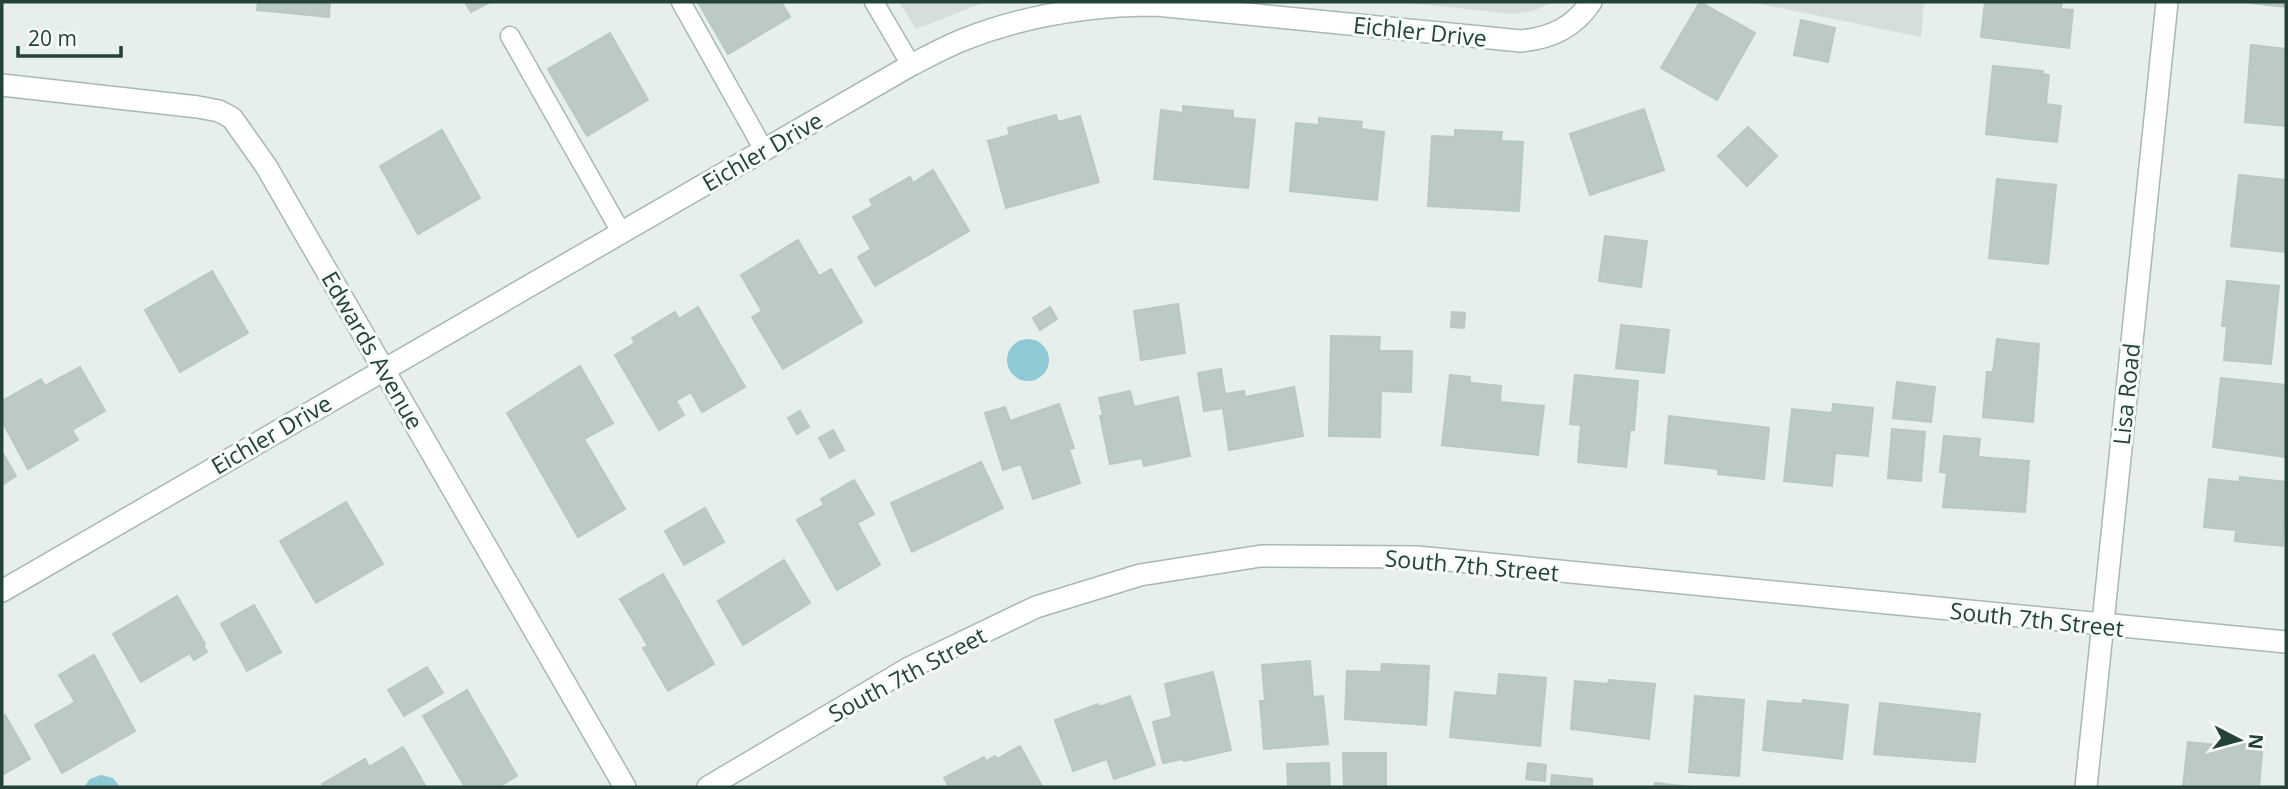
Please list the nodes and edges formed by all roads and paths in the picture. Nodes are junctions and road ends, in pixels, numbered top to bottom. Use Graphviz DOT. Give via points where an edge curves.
graph roads {
  1 [pos="681,2"];
  2 [pos="874,2"];
  3 [pos="1591,2"];
  4 [pos="2167,2"];
  5 [pos="510,36"];
  6 [pos="912,65"];
  7 [pos="2,85"];
  8 [pos="764,150"];
  9 [pos="621,232"];
  10 [pos="384,369"];
  11 [pos="2,591"];
  12 [pos="2102,625"];
  13 [pos="2286,642"];
  14 [pos="625,787"];
  15 [pos="708,787"];
  16 [pos="2086,787"];
  1 -- 8 [label="lane"];
  2 -- 6 [label="lane"];
  3 -- 6 [label="street, Eichler Drive" via="1562,30 1521,41 1186,7 1097,7 1013,22"];
  4 -- 12 [label="street, Lisa Road"];
  5 -- 9 [label="lane"];
  6 -- 8 [label="street, Eichler Drive"];
  7 -- 10 [label="street, Edwards Avenue" via="198,107 232,118 262,160"];
  8 -- 9 [label="street, Eichler Drive"];
  9 -- 10 [label="street, Eichler Drive"];
  10 -- 11 [label="street, Eichler Drive"];
  10 -- 14 [label="street, Edwards Avenue"];
  12 -- 13 [label="street, South 7th Street"];
  12 -- 15 [label="street, South 7th Street" via="1417,557 1261,556 1140,575 1036,607 909,668"];
  12 -- 16 [label="street, Lisa Road"];
}
